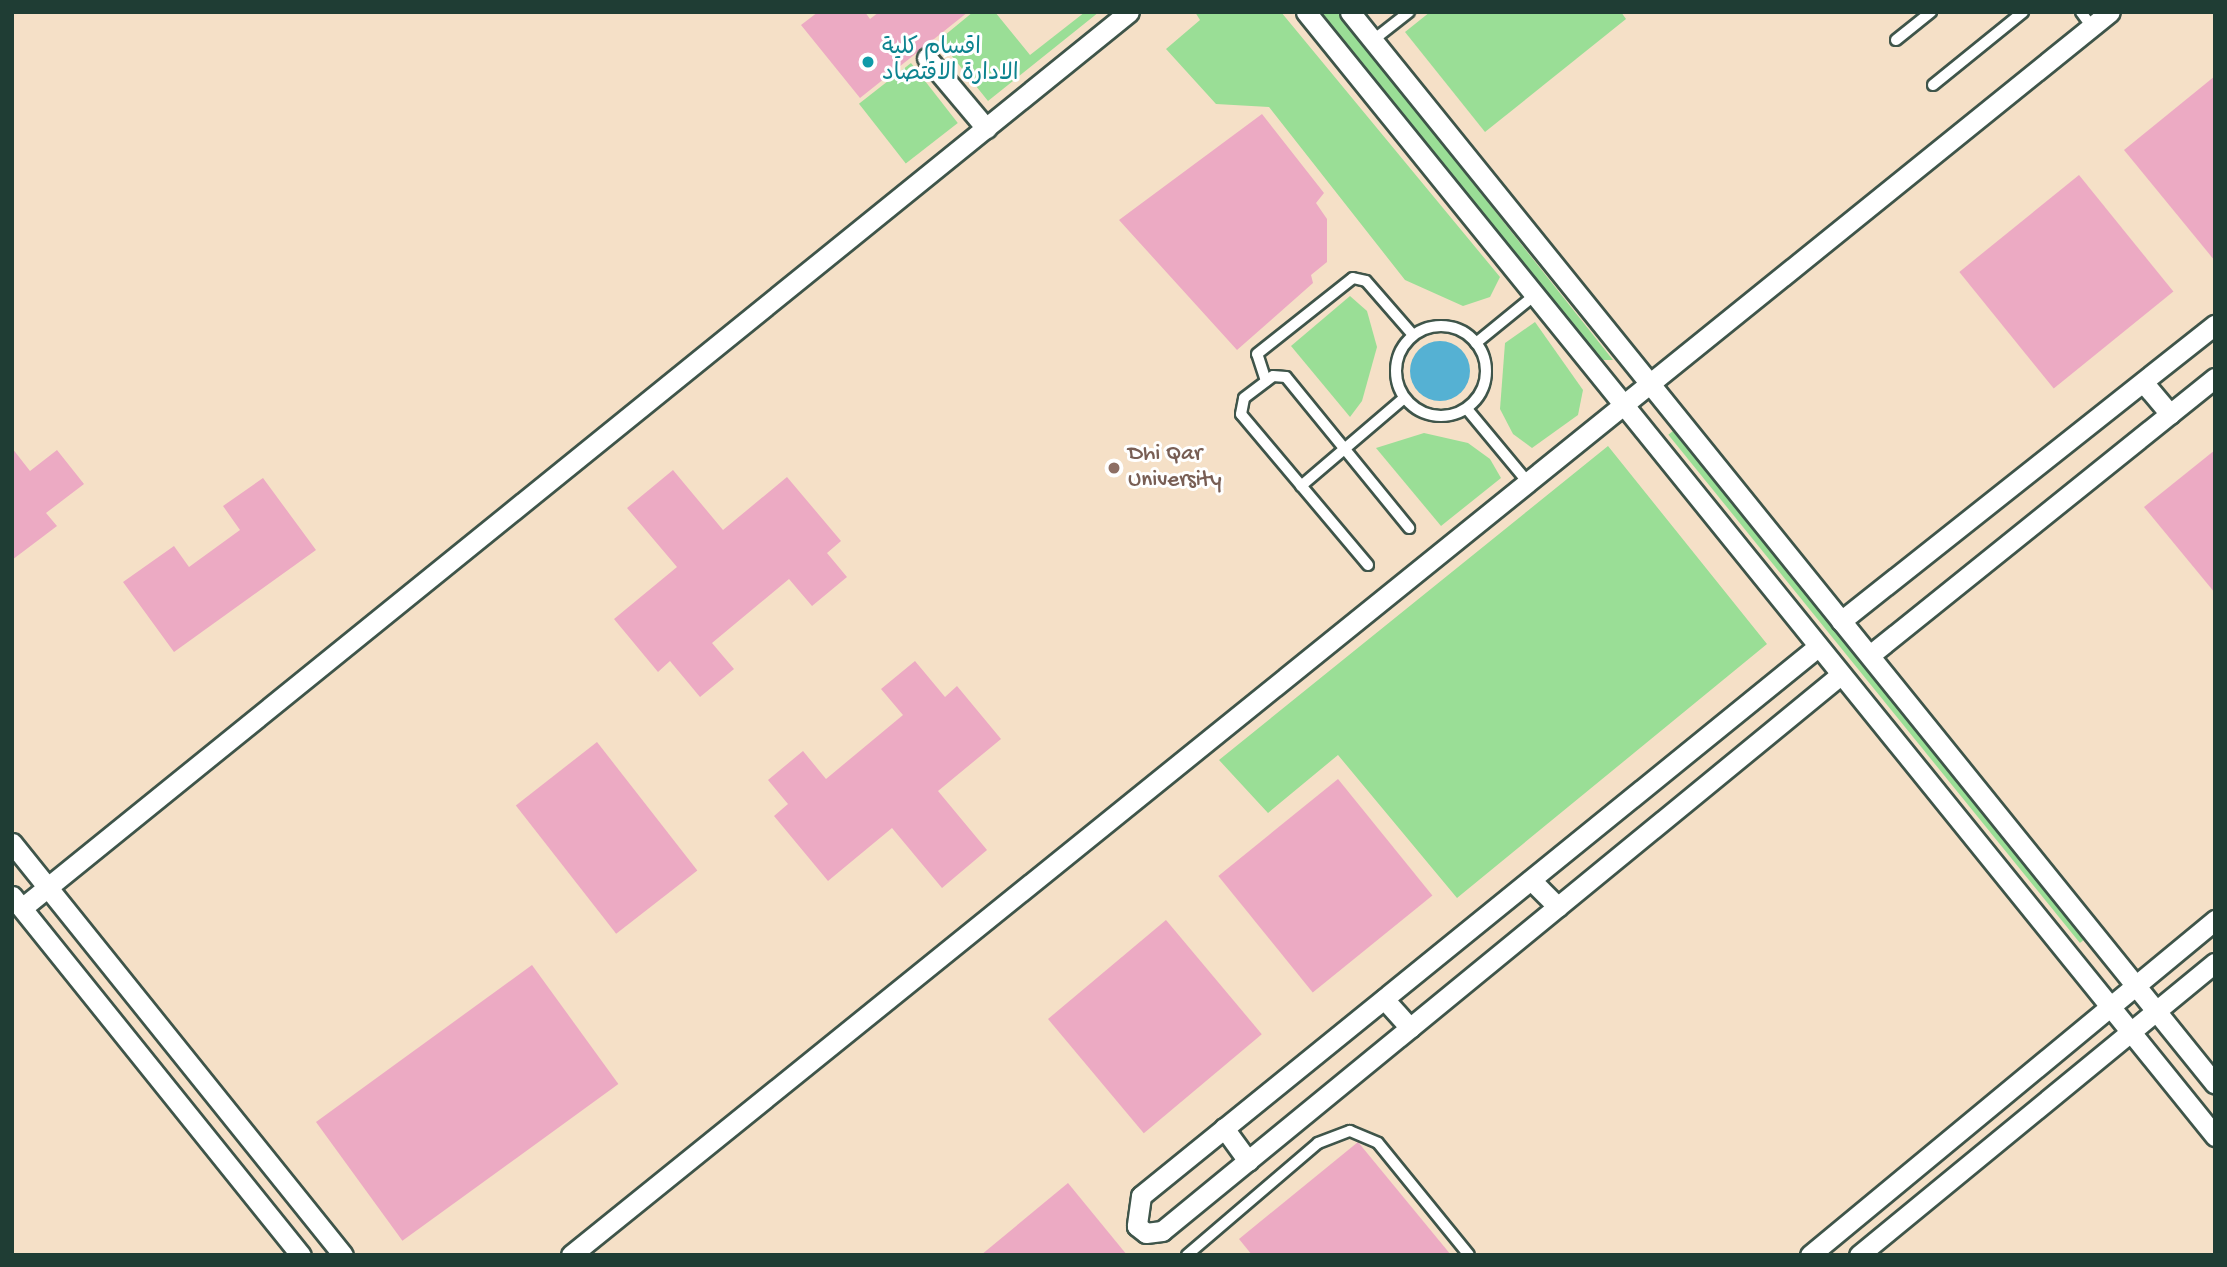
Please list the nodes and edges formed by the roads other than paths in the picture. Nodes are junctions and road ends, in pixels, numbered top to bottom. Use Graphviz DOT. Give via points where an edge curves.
graph roads {
  1 [pos="1129,12"];
  2 [pos="1306,12"];
  3 [pos="1349,12"];
  4 [pos="1409,12"];
  5 [pos="1931,12"];
  6 [pos="2024,12"];
  7 [pos="2110,12"];
  8 [pos="2086,20"];
  9 [pos="1896,40"];
  10 [pos="1372,41"];
  11 [pos="927,58"];
  12 [pos="1933,85"];
  13 [pos="986,128"];
  14 [pos="1536,294"];
  15 [pos="2215,325"];
  16 [pos="1413,335"];
  17 [pos="1476,343"];
  18 [pos="2215,378"];
  19 [pos="1652,380"];
  20 [pos="1266,381"];
  21 [pos="2143,382"];
  22 [pos="1404,398"];
  23 [pos="1620,407"];
  24 [pos="1467,408"];
  25 [pos="2170,414"];
  26 [pos="1344,449"];
  27 [pos="1526,480"];
  28 [pos="1301,486"];
  29 [pos="1409,528"];
  30 [pos="1368,565"];
  31 [pos="1841,621"];
  32 [pos="1815,649"];
  33 [pos="1870,655"];
  34 [pos="1838,677"];
  35 [pos="12,843"];
  36 [pos="1531,880"];
  37 [pos="48,887"];
  38 [pos="17,902"];
  39 [pos="1558,907"];
  40 [pos="2215,920"];
  41 [pos="2215,963"];
  42 [pos="2136,990"];
  43 [pos="1384,999"];
  44 [pos="2110,1010"];
  45 [pos="2157,1015"];
  46 [pos="1410,1028"];
  47 [pos="2132,1036"];
  48 [pos="2215,1084"];
  49 [pos="1224,1128"];
  50 [pos="2215,1136"];
  51 [pos="1248,1161"];
  52 [pos="301,1255"];
  53 [pos="342,1255"];
  54 [pos="571,1255"];
  55 [pos="1187,1255"];
  56 [pos="1469,1255"];
  57 [pos="1810,1255"];
  58 [pos="1859,1255"];
  1 -- 13 [label="street"];
  2 -- 14 [label="street"];
  3 -- 10 [label="street"];
  4 -- 10 [label="lane"];
  5 -- 9 [label="lane"];
  6 -- 12 [label="lane"];
  7 -- 8 [label="street"];
  8 -- 19 [label="street"];
  10 -- 19 [label="street"];
  11 -- 13 [label="street"];
  13 -- 37 [label="street"];
  14 -- 17 [label="lane"];
  14 -- 23 [label="street"];
  15 -- 21 [label="street"];
  16 -- 17 [label="lane" via="1453,328"];
  16 -- 20 [label="lane" via="1366,281 1353,278 1257,354"];
  16 -- 22 [label="lane" via="1395,372"];
  17 -- 24 [label="lane" via="1486,370 1478,398"];
  18 -- 25 [label="street"];
  19 -- 23 [label="street"];
  19 -- 31 [label="street"];
  20 -- 26 [label="lane" via="1286,377"];
  20 -- 28 [label="lane" via="1241,403 1241,414"];
  21 -- 25 [label="street"];
  21 -- 31 [label="street"];
  22 -- 24 [label="lane" via="1433,416"];
  22 -- 26 [label="lane"];
  23 -- 27 [label="street"];
  23 -- 32 [label="street"];
  24 -- 27 [label="lane"];
  25 -- 33 [label="street"];
  26 -- 28 [label="lane"];
  26 -- 29 [label="lane"];
  27 -- 54 [label="street"];
  28 -- 30 [label="lane"];
  31 -- 33 [label="street"];
  32 -- 34 [label="street"];
  32 -- 36 [label="street"];
  33 -- 42 [label="street"];
  34 -- 39 [label="street"];
  34 -- 44 [label="street"];
  35 -- 37 [label="street"];
  36 -- 39 [label="street"];
  36 -- 43 [label="street"];
  37 -- 38 [label="street"];
  37 -- 53 [label="street"];
  38 -- 52 [label="street"];
  39 -- 46 [label="street"];
  40 -- 42 [label="street"];
  41 -- 45 [label="street"];
  42 -- 44 [label="street"];
  42 -- 45 [label="street"];
  43 -- 46 [label="street"];
  43 -- 49 [label="street"];
  44 -- 47 [label="street"];
  44 -- 57 [label="street"];
  45 -- 47 [label="street"];
  45 -- 48 [label="street"];
  46 -- 51 [label="street"];
  47 -- 50 [label="street"];
  47 -- 58 [label="street"];
  49 -- 51 [label="street"];
  49 -- 51 [label="street" via="1141,1196 1137,1226 1146,1233 1163,1231"];
  55 -- 56 [label="lane" via="1318,1143 1350,1132 1378,1143"];
}
